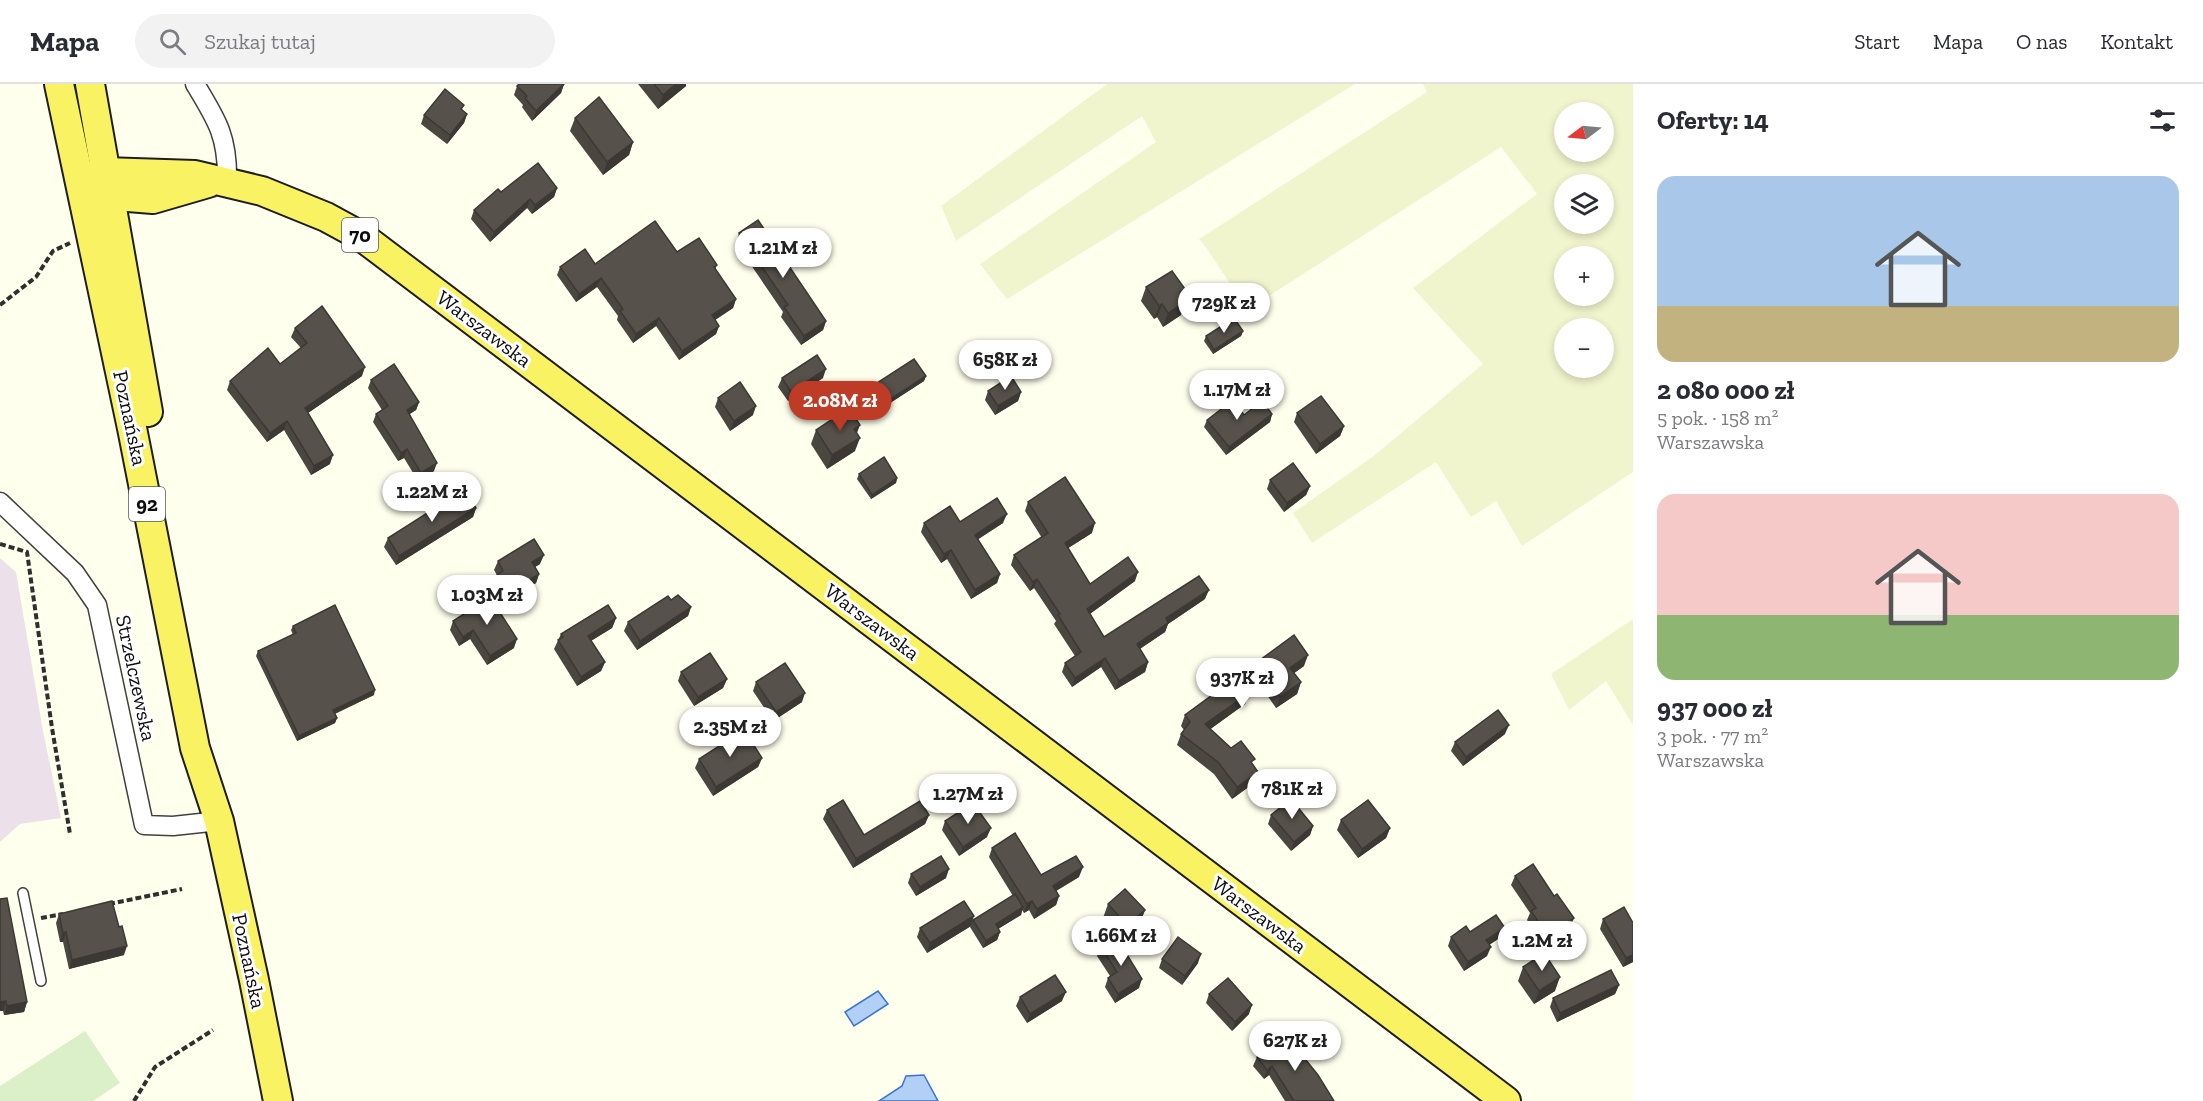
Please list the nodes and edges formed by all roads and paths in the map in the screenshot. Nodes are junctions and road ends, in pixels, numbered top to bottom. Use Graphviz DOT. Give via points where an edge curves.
graph roads {
  1 [pos="59,84"];
  2 [pos="90,84"];
  3 [pos="195,84"];
  4 [pos="222,181"];
  5 [pos="98,184"];
  6 [pos="153,199"];
  7 [pos="92,236"];
  8 [pos="119,255"];
  9 [pos="0,305"];
  10 [pos="0,502"];
  11 [pos="0,544"];
  12 [pos="219,821"];
  13 [pos="70,834"];
  14 [pos="182,889"];
  15 [pos="23,893"];
  16 [pos="105,905"];
  17 [pos="72,912"];
  18 [pos="29,921"];
  19 [pos="41,981"];
  20 [pos="213,1030"];
  21 [pos="134,1101"];
  22 [pos="278,1101"];
  23 [pos="1506,1101"];
  1 -- 5 [label="main road, Poznańska / 92"];
  2 -- 5 [label="main road, Poznańska / 92"];
  3 -- 4 [label="street" via="218,122 228,157"];
  4 -- 5 [label="main road, Warszawska / 70" via="195,175"];
  4 -- 6 [label="main road"];
  4 -- 23 [label="main road, Warszawska / 70" via="292,202 362,236"];
  5 -- 6 [label="main road"];
  5 -- 7 [label="main road, Poznańska / 92"];
  5 -- 8 [label="main road, Poznańska / 92"];
  6 -- 8 [label="main road, Poznańska / 92" via="130,220"];
  7 -- 9 [label="path" via="53,251 36,277"];
  7 -- 12 [label="main road, Poznańska / 92" via="195,748"];
  8 -- 12 [label="main road, Poznańska / 92" via="213,743"];
  10 -- 12 [label="street, Strzelczewska" via="75,573 97,605 144,825"];
  11 -- 13 [label="path" via="27,552"];
  12 -- 22 [label="main road, Poznańska / 92"];
  14 -- 16 [label="path"];
  15 -- 18 [label="lane"];
  17 -- 18 [label="path"];
  18 -- 19 [label="lane"];
  20 -- 21 [label="path" via="155,1067"];
}
